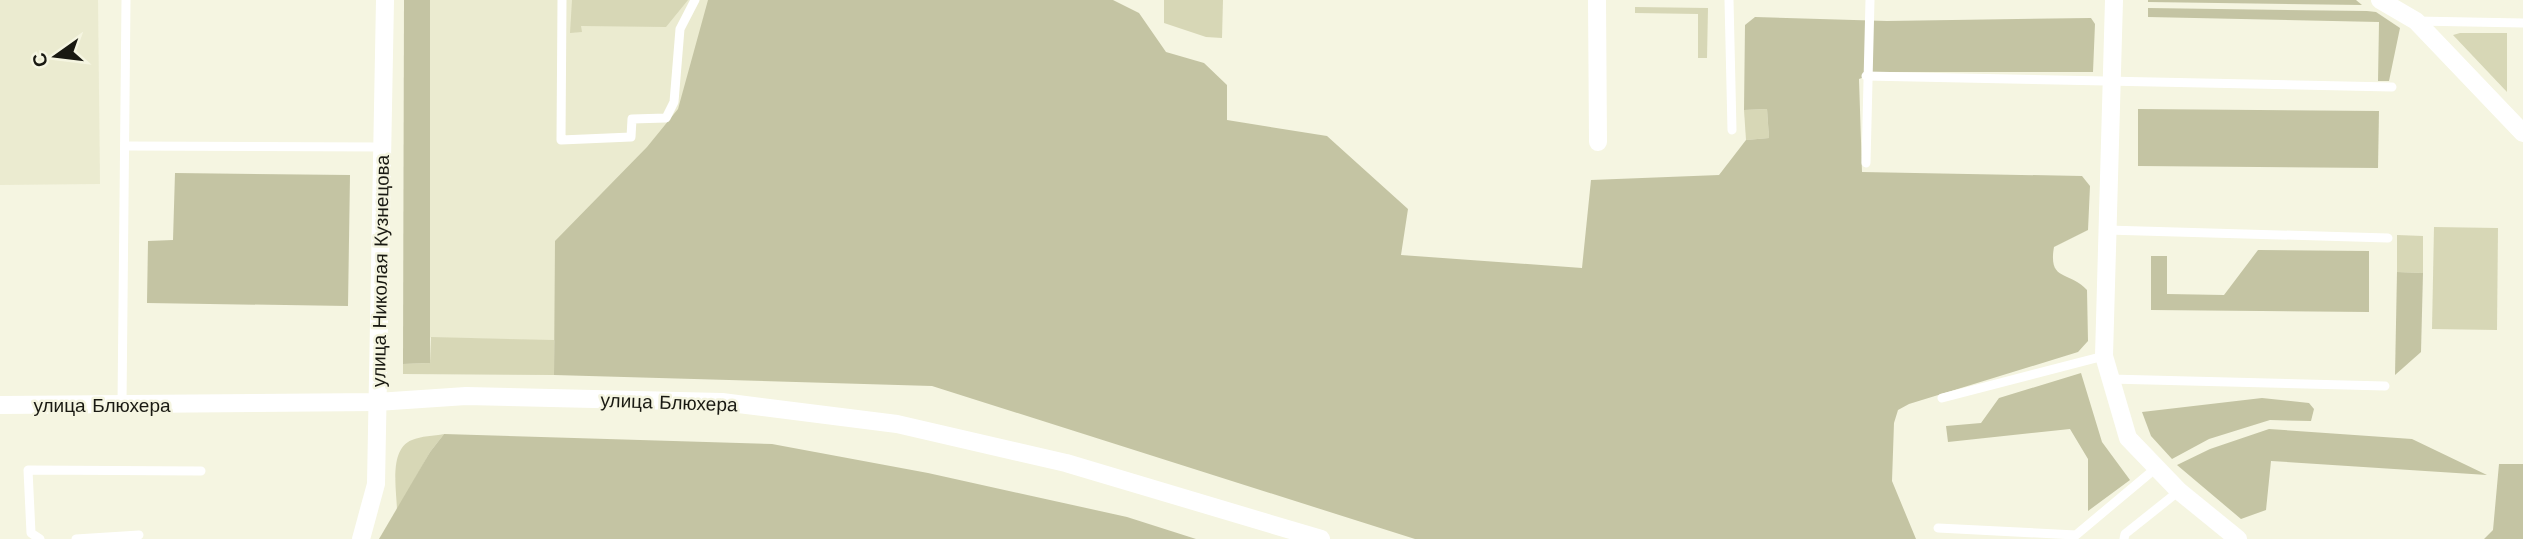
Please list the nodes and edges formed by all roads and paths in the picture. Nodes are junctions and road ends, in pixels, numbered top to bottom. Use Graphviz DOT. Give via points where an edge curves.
graph roads {
  1 [pos="126,0"];
  2 [pos="385,0"];
  3 [pos="562,0"];
  4 [pos="695,0"];
  5 [pos="1597,0"];
  6 [pos="1729,0"];
  7 [pos="1870,0"];
  8 [pos="2114,0"];
  9 [pos="2381,0"];
  10 [pos="2416,21"];
  11 [pos="2523,23"];
  12 [pos="1866,76"];
  13 [pos="2112,80"];
  14 [pos="2392,87"];
  15 [pos="1732,130"];
  16 [pos="2523,133"];
  17 [pos="1598,142"];
  18 [pos="126,146"];
  19 [pos="382,147"];
  20 [pos="1866,163"];
  21 [pos="2107,230"];
  22 [pos="2388,237"];
  23 [pos="2104,356"];
  24 [pos="2110,379"];
  25 [pos="2385,386"];
  26 [pos="1942,398"];
  27 [pos="377,402"];
  28 [pos="0,405"];
  29 [pos="122,406"];
  30 [pos="2156,468"];
  31 [pos="201,471"];
  32 [pos="2179,491"];
  33 [pos="1938,528"];
  34 [pos="139,536"];
  35 [pos="40,539"];
  36 [pos="76,539"];
  37 [pos="361,539"];
  38 [pos="1321,539"];
  39 [pos="2124,539"];
  40 [pos="2238,539"];
  1 -- 18 [label="lane"];
  2 -- 19 [label="street, улица Николая Кузнецова"];
  3 -- 4 [label="lane" via="561,140 631,137 632,119 666,118 674,102 680,29"];
  5 -- 17 [label="street"];
  6 -- 15 [label="lane"];
  7 -- 12 [label="lane"];
  8 -- 13 [label="street"];
  9 -- 10 [label="street"];
  10 -- 11 [label="lane"];
  10 -- 16 [label="street"];
  12 -- 13 [label="lane"];
  12 -- 20 [label="lane"];
  13 -- 14 [label="lane"];
  13 -- 21 [label="street"];
  18 -- 19 [label="lane"];
  18 -- 29 [label="lane"];
  19 -- 27 [label="street, улица Николая Кузнецова"];
  21 -- 22 [label="lane"];
  21 -- 23 [label="street"];
  23 -- 24 [label="street"];
  23 -- 26 [label="lane"];
  24 -- 25 [label="lane"];
  24 -- 30 [label="street" via="2128,438"];
  27 -- 29 [label="street, улица Блюхера"];
  27 -- 37 [label="street, улица Николая Кузнецова" via="376,484"];
  27 -- 38 [label="street, улица Блюхера" via="466,396 722,401 897,424 1066,463"];
  28 -- 29 [label="street, улица Блюхера"];
  30 -- 32 [label="street"];
  30 -- 33 [label="lane" via="2077,535"];
  31 -- 35 [label="lane" via="28,470 31,533"];
  32 -- 39 [label="lane"];
  32 -- 40 [label="street"];
  34 -- 36 [label="lane"];
}
